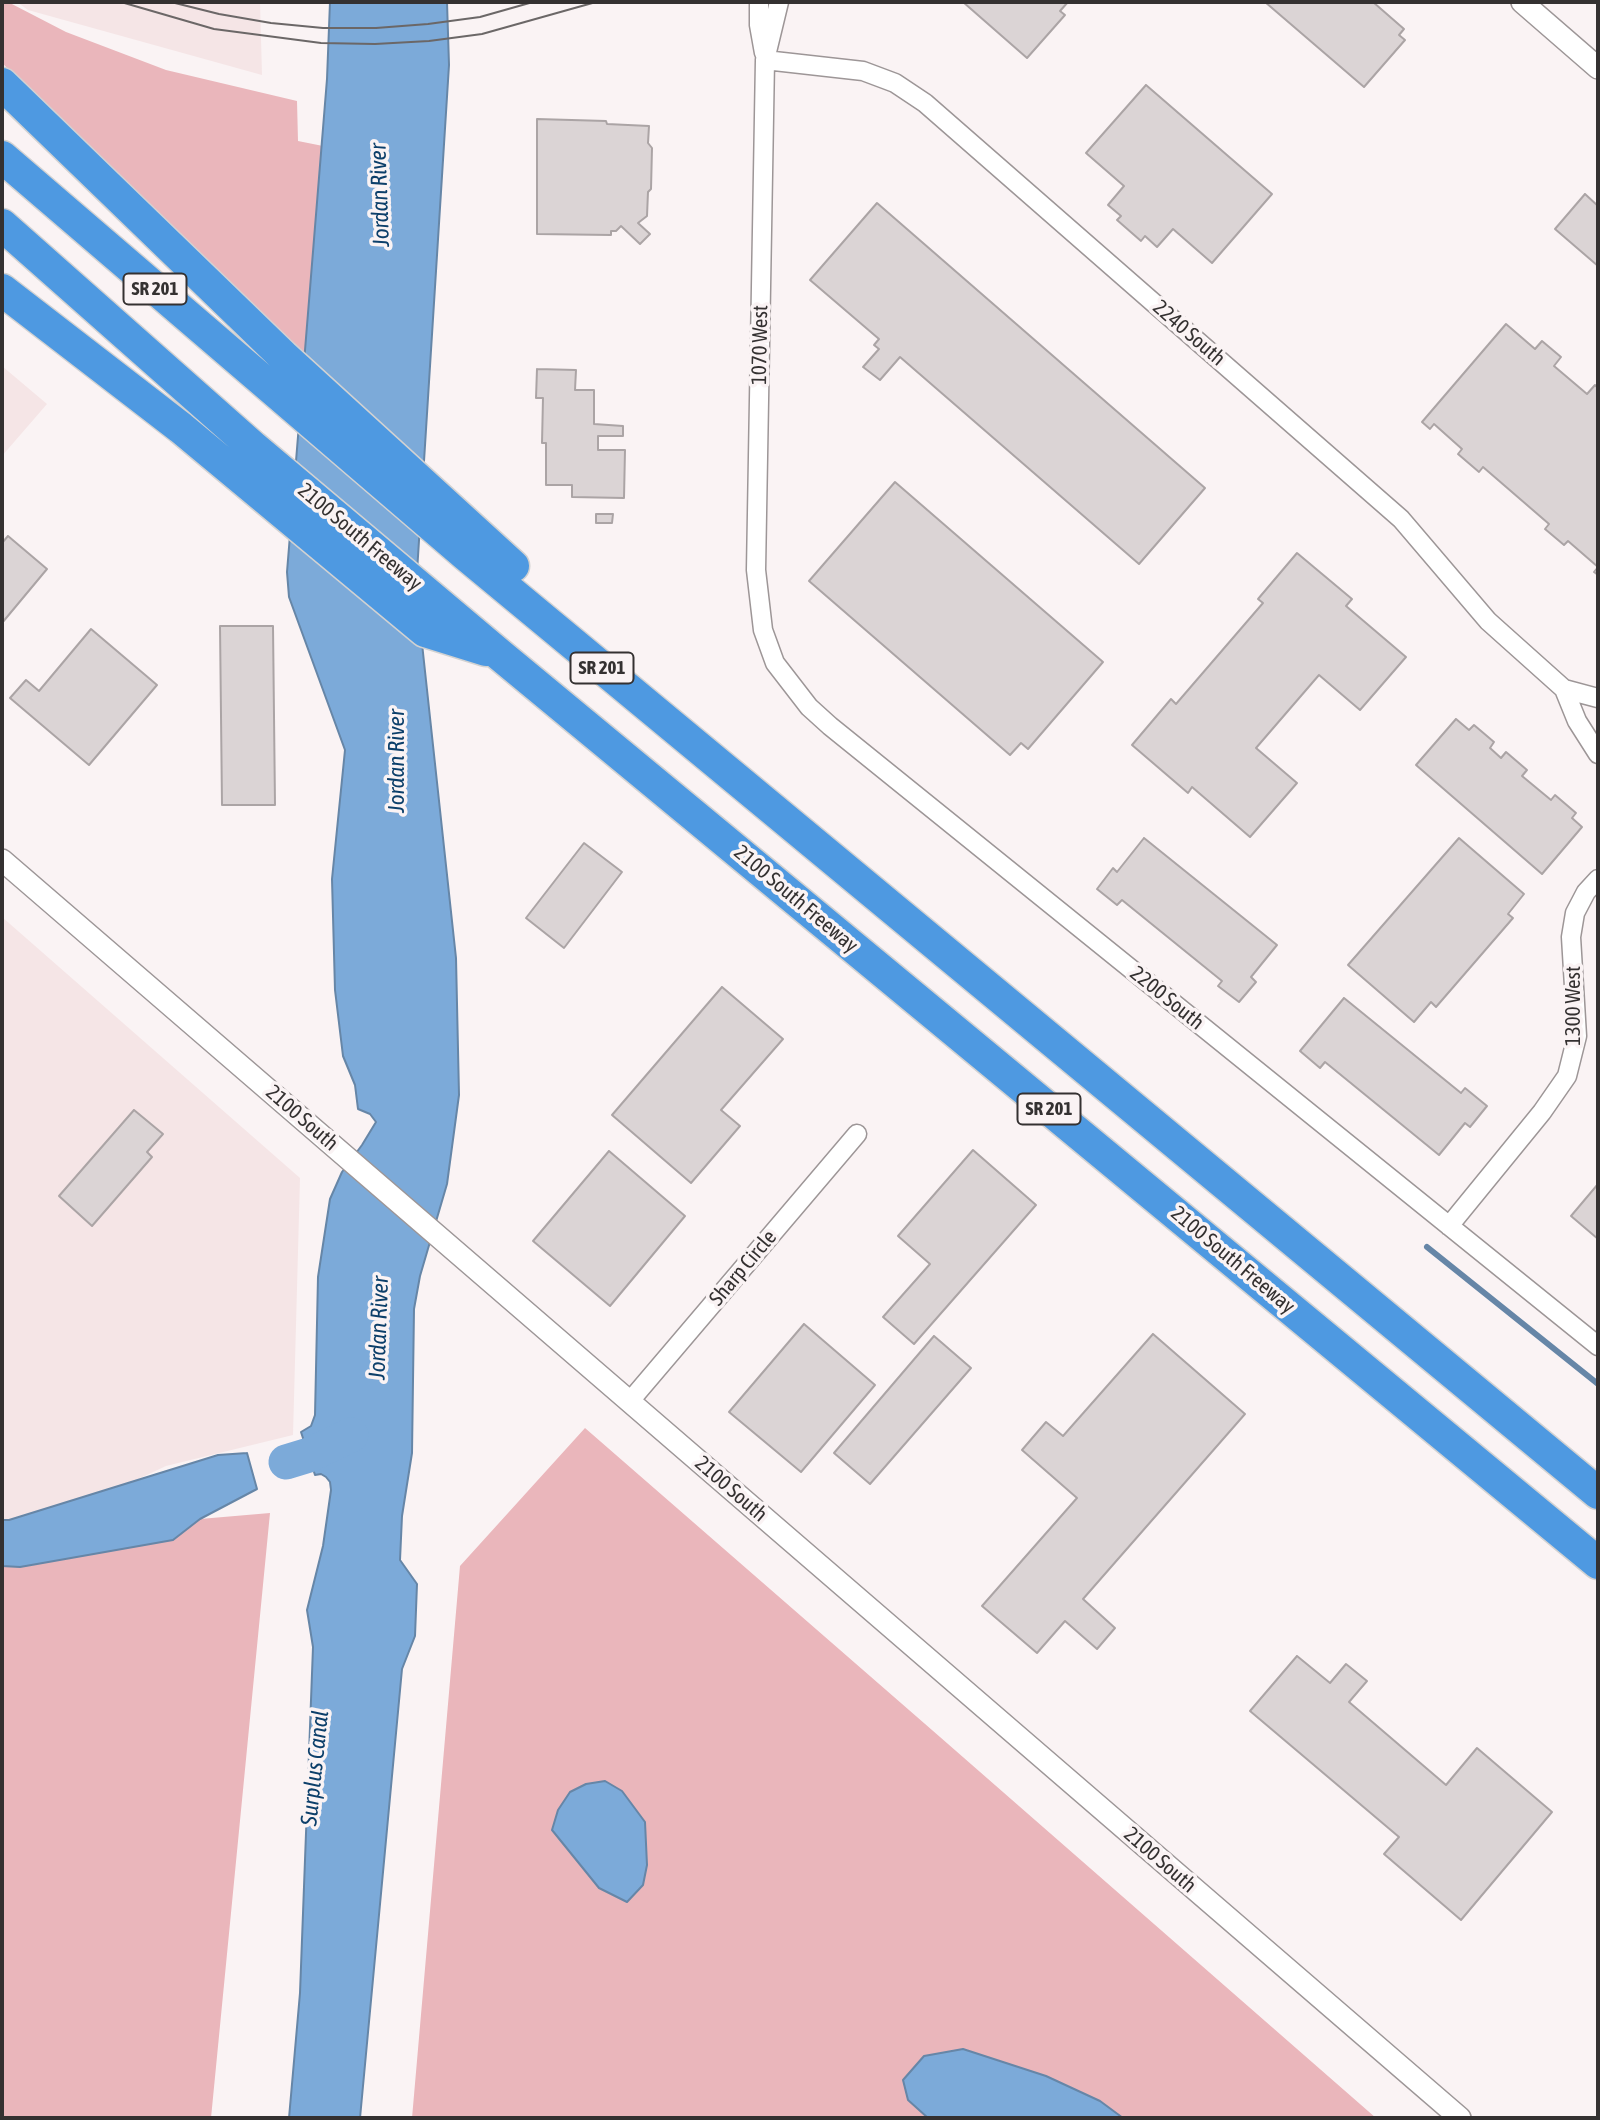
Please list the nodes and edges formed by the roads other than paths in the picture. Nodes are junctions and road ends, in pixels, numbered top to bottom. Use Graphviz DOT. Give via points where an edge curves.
graph roads {
  1 [pos="759,2"];
  2 [pos="779,2"];
  3 [pos="1522,2"];
  4 [pos="765,60"];
  5 [pos="1598,68"];
  6 [pos="2,85"];
  7 [pos="2,157"];
  8 [pos="2,225"];
  9 [pos="2,290"];
  10 [pos="763,630"];
  11 [pos="500,655"];
  12 [pos="1564,689"];
  13 [pos="1598,698"];
  14 [pos="1598,754"];
  15 [pos="738,782"];
  16 [pos="2,860"];
  17 [pos="1598,879"];
  18 [pos="857,1134"];
  19 [pos="1449,1226"];
  20 [pos="1598,1346"];
  21 [pos="629,1401"];
  22 [pos="1598,1493"];
  23 [pos="1598,1563"];
  24 [pos="1460,2118"];
  1 -- 4 [label="street, 1070 West"];
  2 -- 4 [label="street, 1070 West"];
  3 -- 5 [label="street"];
  4 -- 10 [label="street, 1070 West" via="756,570"];
  4 -- 12 [label="street, 2240 South" via="863,71 895,83 925,103 1401,519 1488,621"];
  6 -- 15 [label="highway" via="462,521 704,725"];
  7 -- 15 [label="highway, SR 201" via="308,422"];
  8 -- 11 [label="highway, 2100 South Freeway / SR 201" via="253,447"];
  9 -- 11 [label="highway" via="181,428 425,631"];
  10 -- 19 [label="street, 2200 South" via="775,663 790,686 830,726"];
  11 -- 23 [label="highway, 2100 South Freeway / SR 201"];
  12 -- 13 [label="street, 2240 South"];
  12 -- 14 [label="street, 2240 South"];
  15 -- 22 [label="highway, SR 201"];
  16 -- 21 [label="street, 2100 South"];
  17 -- 19 [label="street, 1300 West" via="1575,914 1577,1037 1567,1076"];
  18 -- 21 [label="street, Sharp Circle"];
  19 -- 20 [label="street, 2200 South"];
  21 -- 24 [label="street, 2100 South"];
}
